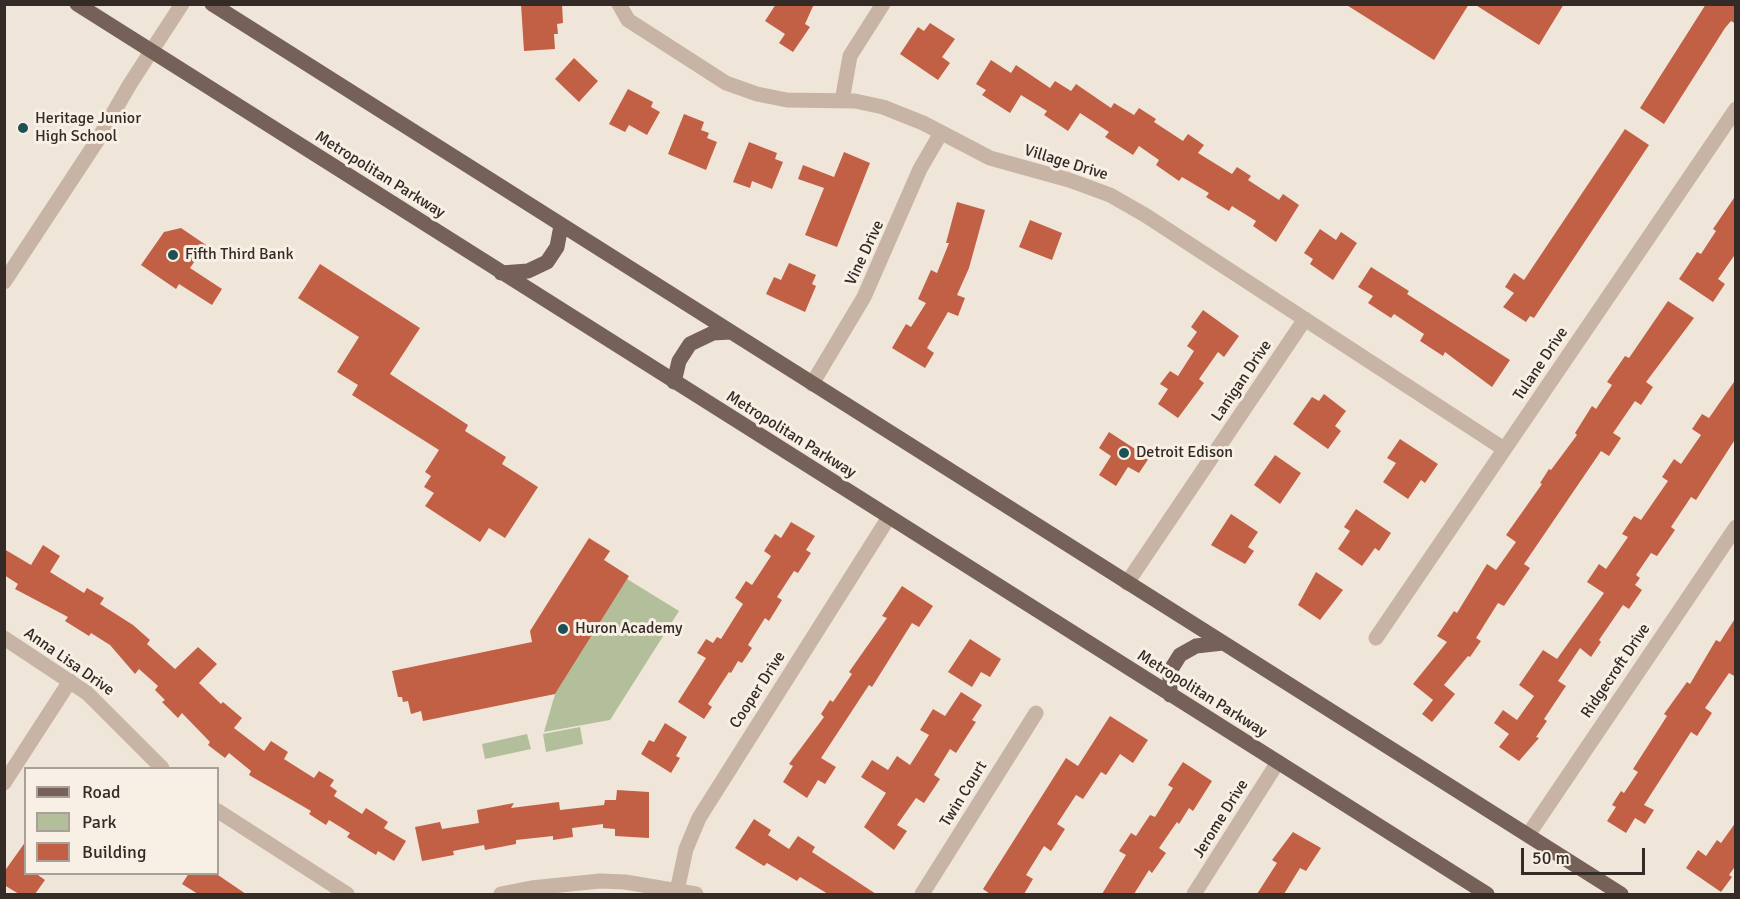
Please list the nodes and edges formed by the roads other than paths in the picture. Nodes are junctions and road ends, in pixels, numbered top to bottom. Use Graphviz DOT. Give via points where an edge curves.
graph roads {
  1 [pos="77,4"];
  2 [pos="182,4"];
  3 [pos="212,4"];
  4 [pos="883,4"];
  5 [pos="619,6"];
  6 [pos="151,52"];
  7 [pos="842,100"];
  8 [pos="1736,110"];
  9 [pos="940,133"];
  10 [pos="561,226"];
  11 [pos="501,273"];
  12 [pos="4,282"];
  13 [pos="1305,319"];
  14 [pos="730,332"];
  15 [pos="674,382"];
  16 [pos="812,384"];
  17 [pos="1504,449"];
  18 [pos="889,517"];
  19 [pos="1736,527"];
  20 [pos="1127,583"];
  21 [pos="4,638"];
  22 [pos="1376,638"];
  23 [pos="1223,643"];
  24 [pos="70,681"];
  25 [pos="1170,695"];
  26 [pos="1036,713"];
  27 [pos="1278,762"];
  28 [pos="161,767"];
  29 [pos="4,783"];
  30 [pos="219,812"];
  31 [pos="1528,835"];
  32 [pos="677,891"];
  33 [pos="347,894"];
  34 [pos="501,894"];
  35 [pos="696,894"];
  36 [pos="922,894"];
  37 [pos="1194,894"];
  38 [pos="1487,894"];
  39 [pos="1621,894"];
  1 -- 6 [label="main road, Metropolitan Parkway"];
  2 -- 6 [label="street"];
  3 -- 10 [label="main road"];
  4 -- 7 [label="street" via="850,56"];
  5 -- 7 [label="street, Village Drive" via="628,20 726,83 787,100"];
  6 -- 11 [label="main road, Metropolitan Parkway"];
  6 -- 12 [label="street"];
  7 -- 9 [label="street, Village Drive" via="883,107"];
  8 -- 17 [label="street, Tulane Drive"];
  9 -- 13 [label="street, Village Drive" via="990,158 1110,195"];
  9 -- 16 [label="street, Vine Drive" via="920,169 864,297"];
  10 -- 11 [label="main road" via="557,247 547,262 528,271"];
  10 -- 14 [label="main road"];
  11 -- 15 [label="main road, Metropolitan Parkway"];
  13 -- 17 [label="street, Village Drive"];
  13 -- 20 [label="street, Lanigan Drive"];
  14 -- 15 [label="main road" via="713,333 690,344 679,361"];
  14 -- 16 [label="main road"];
  15 -- 18 [label="main road, Metropolitan Parkway"];
  16 -- 20 [label="main road"];
  17 -- 22 [label="street, Tulane Drive"];
  18 -- 25 [label="main road, Metropolitan Parkway"];
  18 -- 32 [label="street, Cooper Drive" via="704,809 686,849"];
  19 -- 31 [label="street, Ridgecroft Drive"];
  20 -- 23 [label="main road"];
  21 -- 24 [label="street, Anna Lisa Drive"];
  23 -- 25 [label="main road" via="1196,646 1180,655 1170,670"];
  23 -- 31 [label="main road"];
  24 -- 28 [label="street, Anna Lisa Drive" via="103,706"];
  24 -- 29 [label="street"];
  25 -- 27 [label="main road, Metropolitan Parkway"];
  26 -- 36 [label="street, Twin Court"];
  27 -- 37 [label="street, Jerome Drive"];
  27 -- 38 [label="main road, Metropolitan Parkway"];
  30 -- 33 [label="street"];
  31 -- 39 [label="main road"];
  32 -- 34 [label="street" via="600,881"];
  32 -- 35 [label="street"];
}
